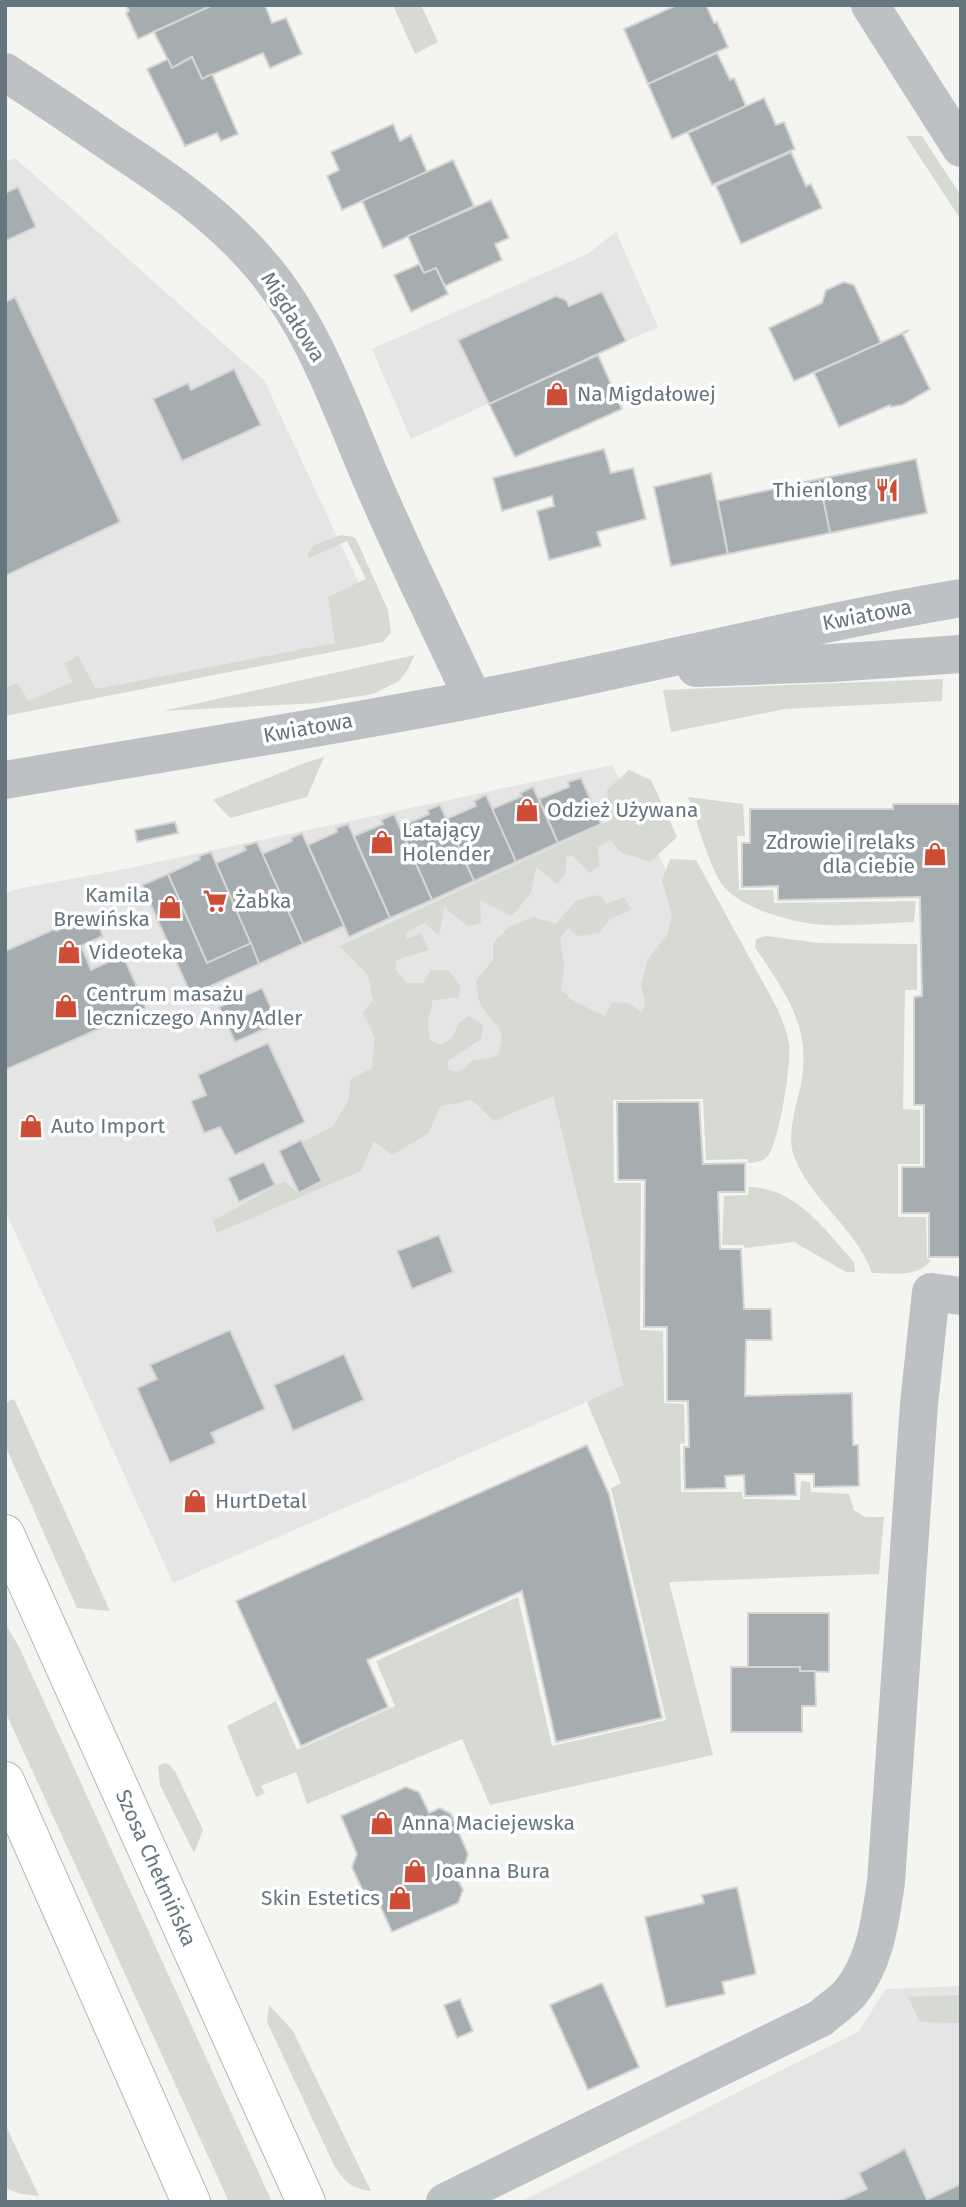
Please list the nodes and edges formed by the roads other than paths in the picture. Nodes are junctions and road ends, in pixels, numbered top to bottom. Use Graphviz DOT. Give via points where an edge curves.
graph roads {
  1 [pos="870,5"];
  2 [pos="5,72"];
  3 [pos="961,148"];
  4 [pos="961,598"];
  5 [pos="961,654"];
  6 [pos="610,671"];
  7 [pos="473,699"];
  8 [pos="5,780"];
  9 [pos="961,1296"];
  10 [pos="5,1534"];
  11 [pos="5,1781"];
  12 [pos="191,2202"];
  13 [pos="306,2202"];
  14 [pos="445,2202"];
  1 -- 3 [label="street"];
  2 -- 7 [label="street, Migdałowa" via="180,189 259,263 284,296 321,359"];
  4 -- 6 [label="street, Kwiatowa"];
  5 -- 6 [label="street, Kwiatowa"];
  6 -- 7 [label="street, Kwiatowa"];
  7 -- 8 [label="street, Kwiatowa"];
  9 -- 14 [label="street" via="931,1293 918,1417 886,1882 868,1965 849,1994 821,2018"];
  10 -- 13 [label="main road, Szosa Chełmińska"];
  11 -- 12 [label="main road"];
}
